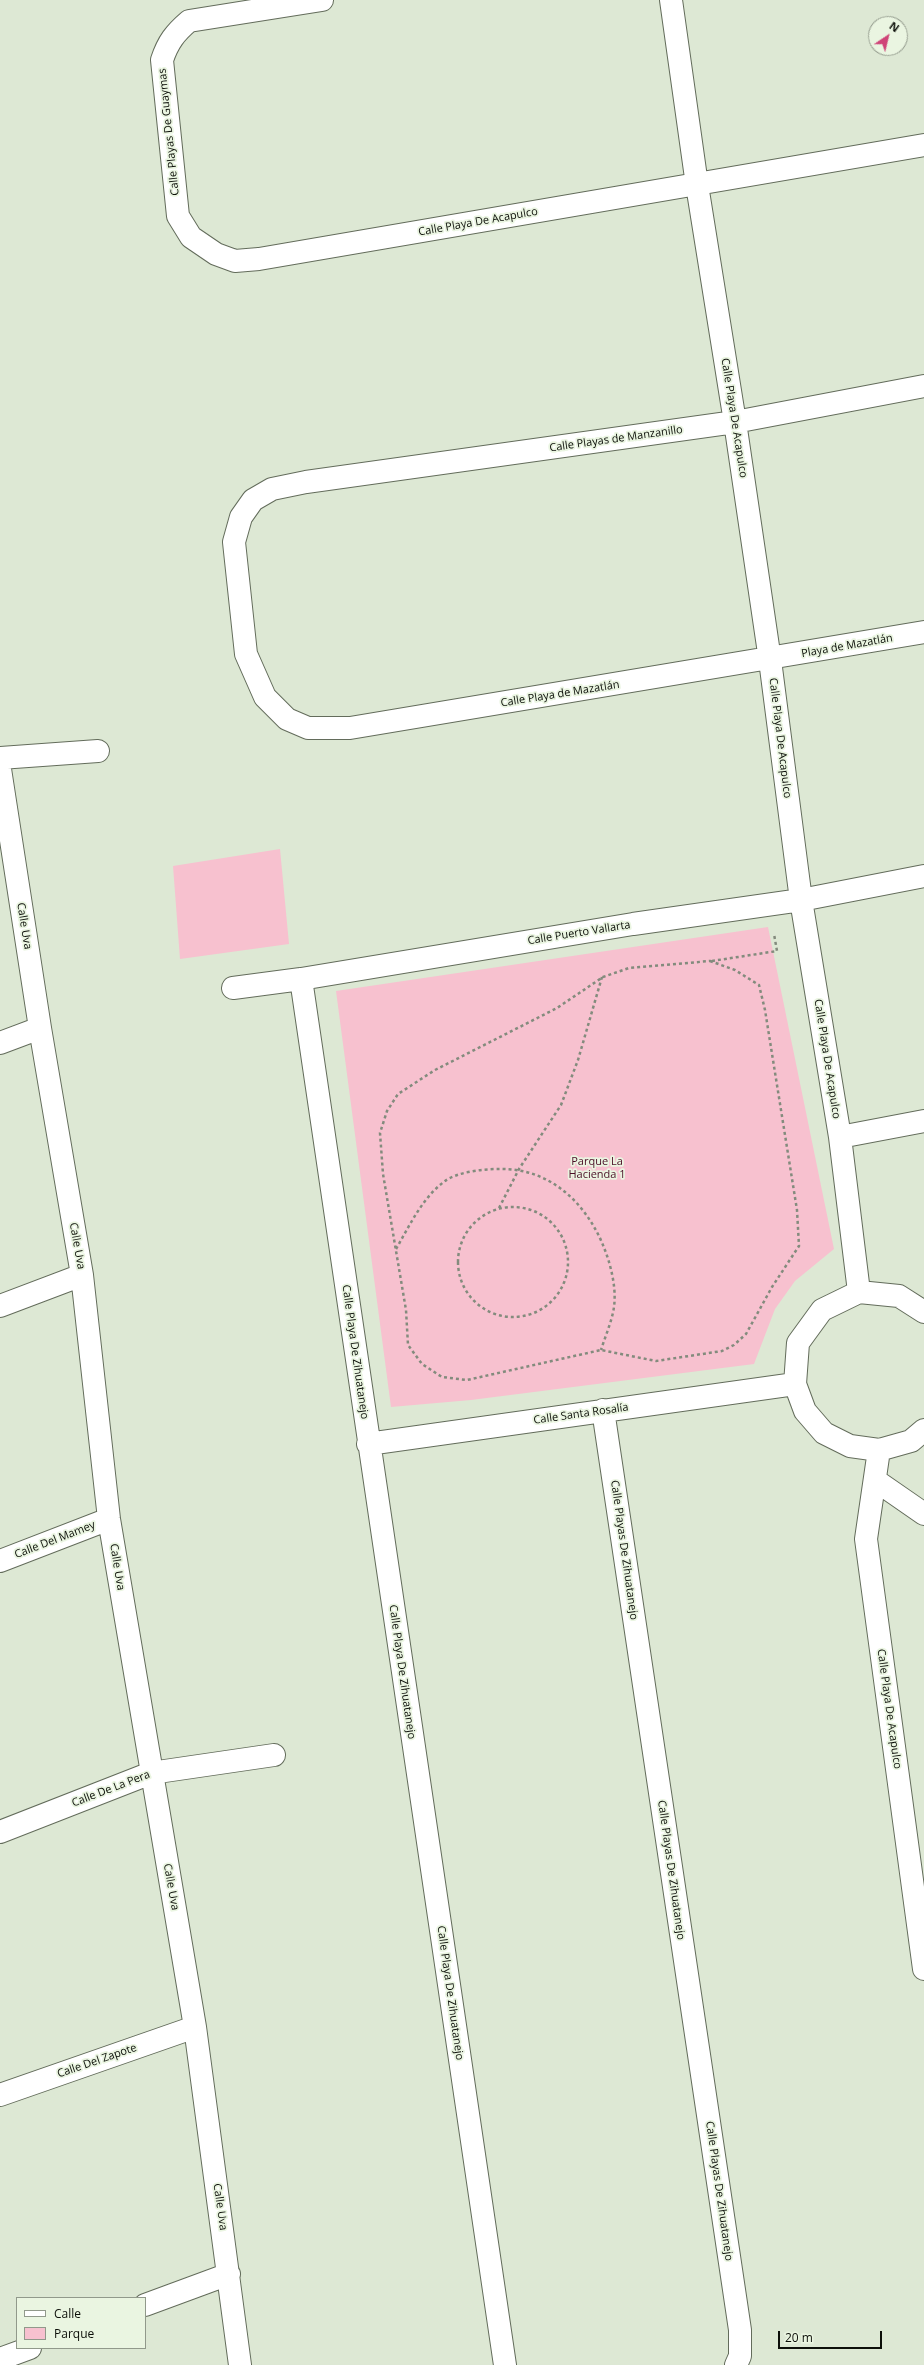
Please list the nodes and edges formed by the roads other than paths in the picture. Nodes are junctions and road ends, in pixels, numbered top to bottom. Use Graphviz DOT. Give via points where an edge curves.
graph roads {
  1 [pos="322,0"];
  2 [pos="671,0"];
  3 [pos="924,145"];
  4 [pos="697,185"];
  5 [pos="259,259"];
  6 [pos="924,386"];
  7 [pos="735,422"];
  8 [pos="924,632"];
  9 [pos="770,660"];
  10 [pos="350,728"];
  11 [pos="98,751"];
  12 [pos="0,758"];
  13 [pos="0,769"];
  14 [pos="924,876"];
  15 [pos="801,900"];
  16 [pos="301,979"];
  17 [pos="233,988"];
  18 [pos="40,1028"];
  19 [pos="0,1043"];
  20 [pos="924,1121"];
  21 [pos="840,1137"];
  22 [pos="82,1275"];
  23 [pos="859,1292"];
  24 [pos="0,1306"];
  25 [pos="924,1312"];
  26 [pos="795,1384"];
  27 [pos="603,1410"];
  28 [pos="924,1430"];
  29 [pos="368,1444"];
  30 [pos="879,1450"];
  31 [pos="875,1480"];
  32 [pos="924,1514"];
  33 [pos="109,1519"];
  34 [pos="0,1561"];
  35 [pos="274,1755"];
  36 [pos="151,1773"];
  37 [pos="0,1832"];
  38 [pos="924,1969"];
  39 [pos="195,2027"];
  40 [pos="0,2095"];
  41 [pos="229,2274"];
  42 [pos="146,2305"];
  43 [pos="27,2349"];
  44 [pos="0,2359"];
  45 [pos="240,2365"];
  46 [pos="505,2365"];
  47 [pos="736,2365"];
  1 -- 5 [label="street, Calle Playas De Guaymas" via="190,21 178,30 169,42 162,60 178,216 191,237 216,254 235,261"];
  2 -- 4 [label="street, Calle Playa De Acapulco"];
  3 -- 4 [label="street, Calle Playa De Acapulco"];
  4 -- 5 [label="street, Calle Playa De Acapulco"];
  4 -- 7 [label="street, Calle Playa De Acapulco"];
  6 -- 7 [label="street, Calle Playas de Manzanillo"];
  7 -- 9 [label="street, Calle Playa De Acapulco"];
  7 -- 10 [label="street, Calle Playas de Manzanillo" via="306,482 272,489 253,500 241,517 234,542 246,654 265,697 287,719 308,728"];
  8 -- 9 [label="street, Playa de Mazatlán"];
  9 -- 10 [label="street, Calle Playa de Mazatlán"];
  9 -- 15 [label="street, Calle Playa De Acapulco"];
  11 -- 12 [label="street"];
  13 -- 18 [label="street, Calle Uva"];
  14 -- 15 [label="street, Calle Puerto Vallarta"];
  15 -- 16 [label="street, Calle Puerto Vallarta" via="633,924"];
  15 -- 21 [label="street, Calle Playa De Acapulco"];
  16 -- 17 [label="street, Calle Puerto Vallarta"];
  16 -- 29 [label="street, Calle Playa De Zihuatanejo"];
  18 -- 19 [label="street"];
  18 -- 22 [label="street, Calle Uva"];
  20 -- 21 [label="street"];
  21 -- 23 [label="street, Calle Playa De Acapulco"];
  22 -- 24 [label="street"];
  22 -- 33 [label="street, Calle Uva"];
  23 -- 25 [label="street" via="899,1296"];
  23 -- 26 [label="street" via="822,1310 798,1343"];
  26 -- 27 [label="street, Calle Santa Rosalía"];
  26 -- 30 [label="street" via="805,1411 824,1433 850,1446"];
  27 -- 29 [label="street, Calle Santa Rosalía"];
  27 -- 47 [label="street, Calle Playas De Zihuatanejo" via="740,2330 740,2356"];
  28 -- 30 [label="street" via="912,1440"];
  29 -- 46 [label="street, Calle Playa De Zihuatanejo"];
  30 -- 31 [label="street, Calle Playa De Acapulco"];
  31 -- 32 [label="street"];
  31 -- 38 [label="street, Calle Playa De Acapulco" via="866,1539"];
  33 -- 34 [label="street, Calle Del Mamey"];
  33 -- 36 [label="street, Calle Uva"];
  35 -- 36 [label="street, Calle De La Pera"];
  36 -- 37 [label="street, Calle De La Pera"];
  36 -- 39 [label="street, Calle Uva"];
  39 -- 40 [label="street, Calle Del Zapote"];
  39 -- 41 [label="street, Calle Uva"];
  41 -- 42 [label="street"];
  41 -- 45 [label="street, Calle Uva"];
  43 -- 44 [label="street"];
}
